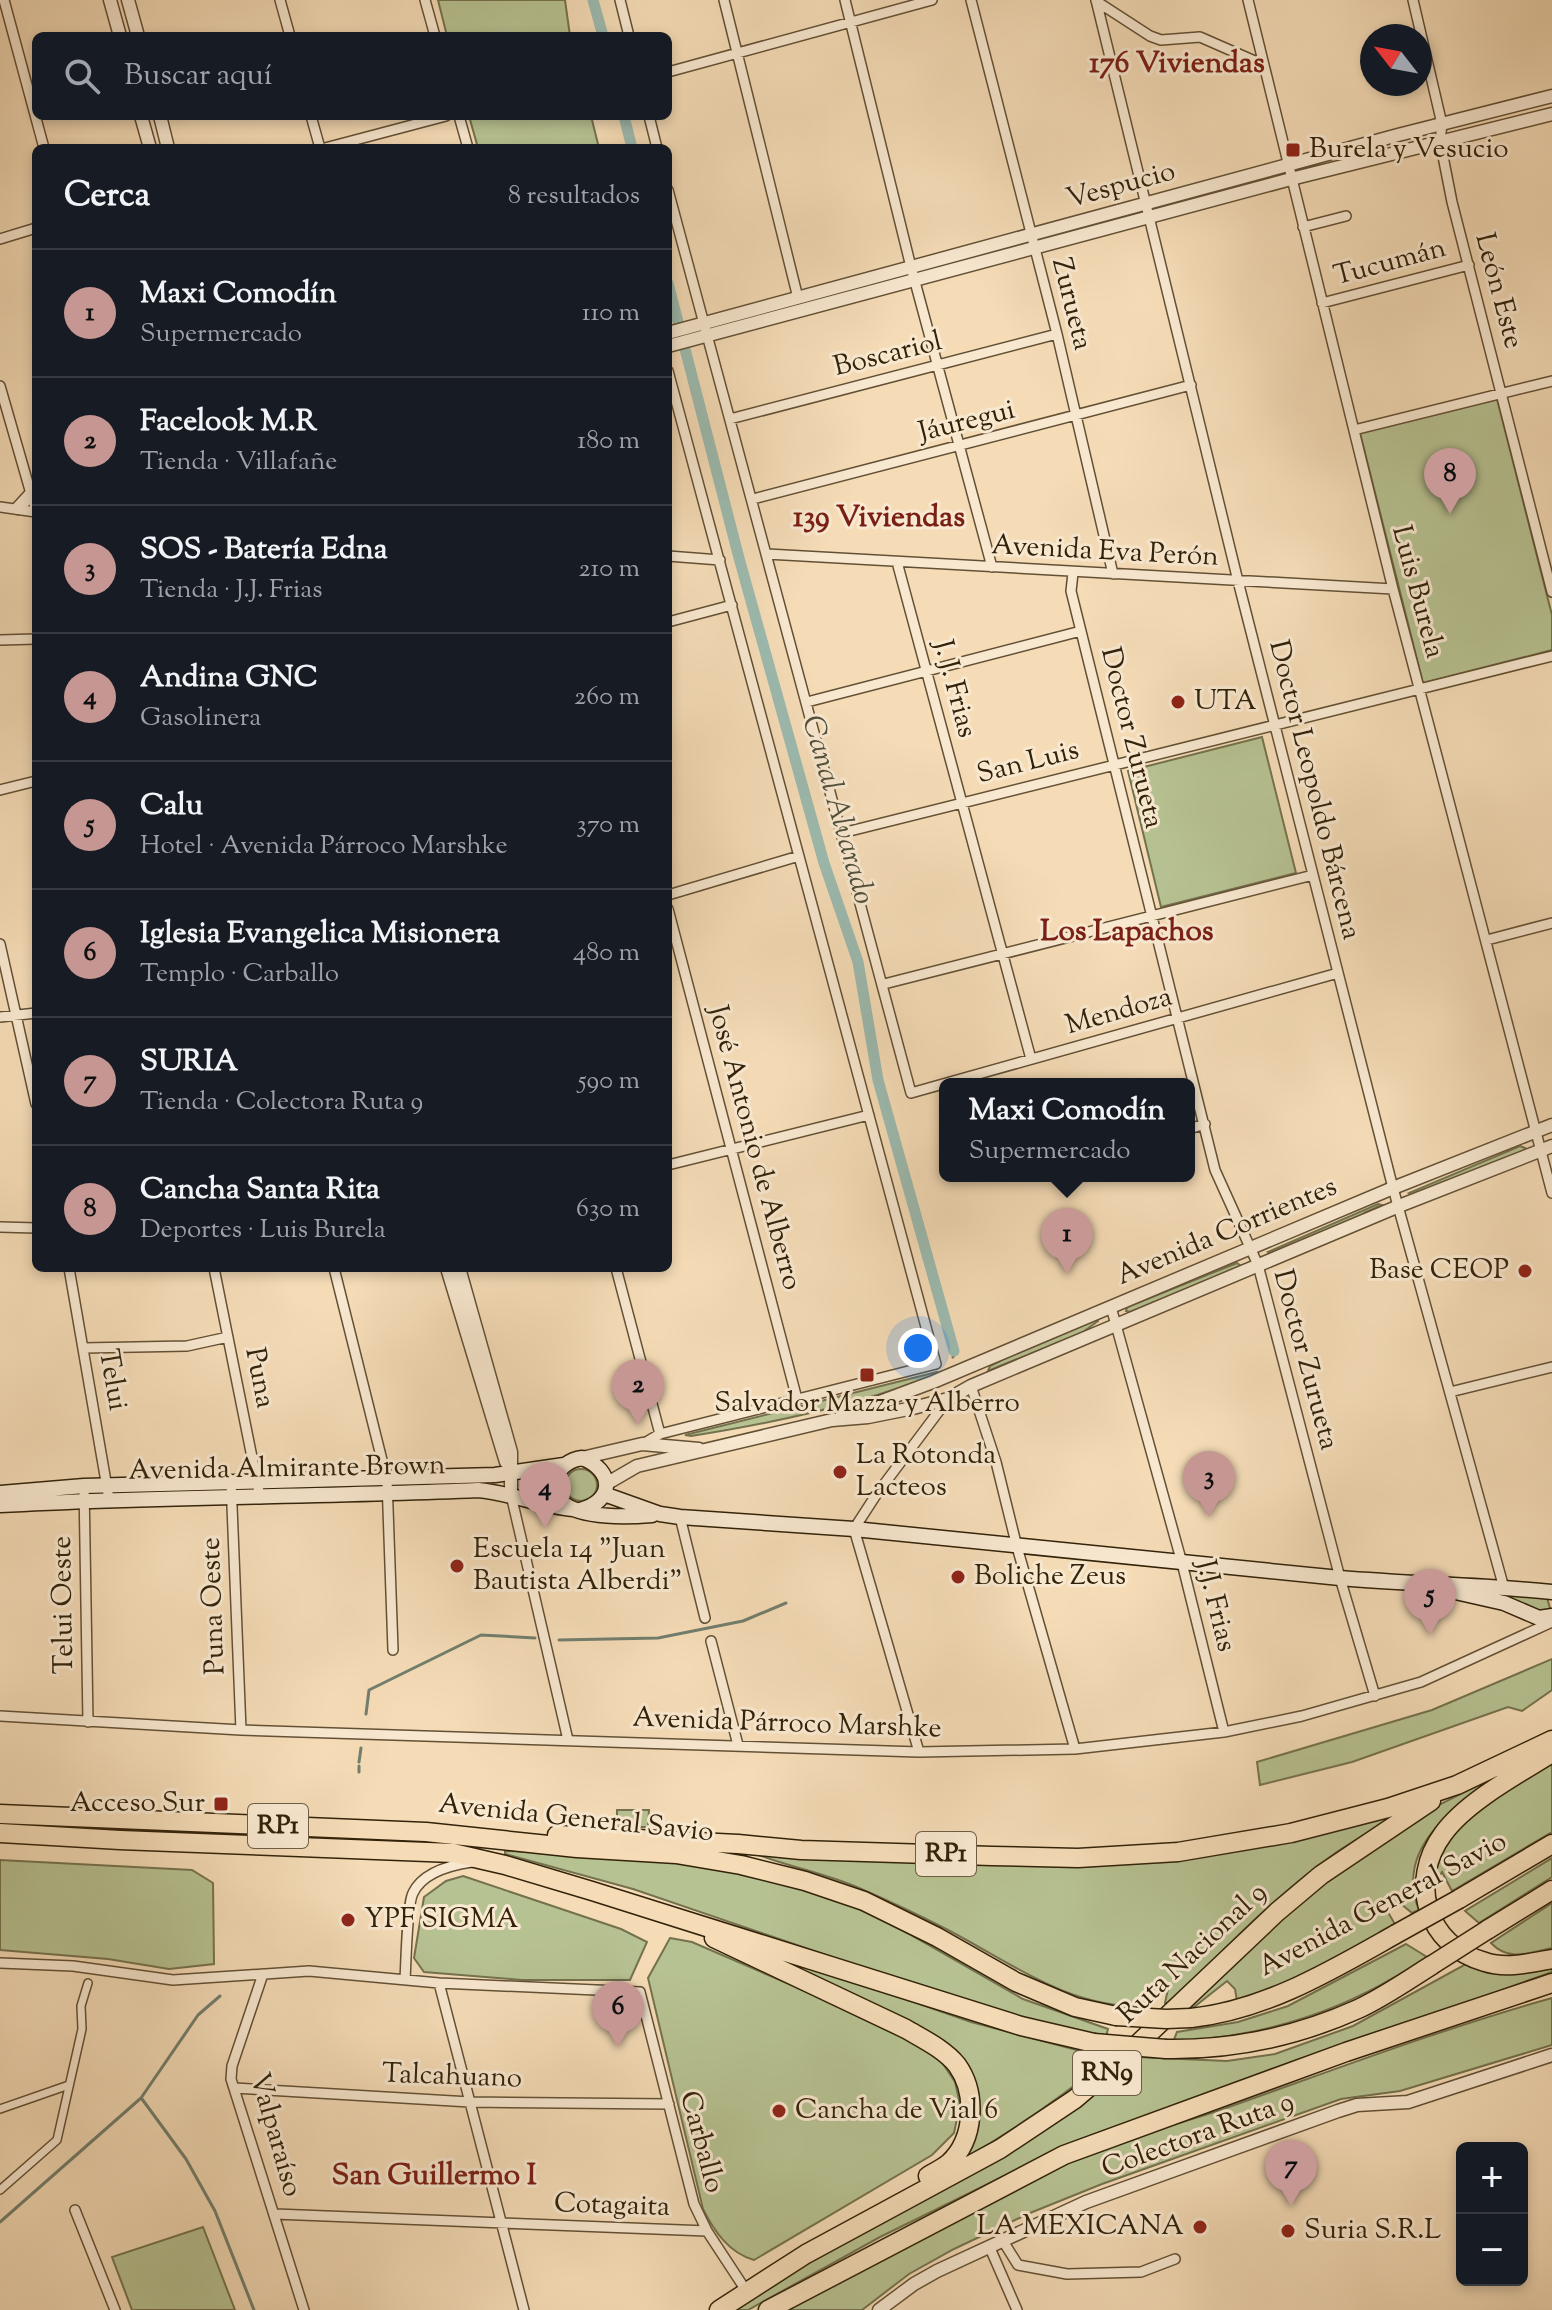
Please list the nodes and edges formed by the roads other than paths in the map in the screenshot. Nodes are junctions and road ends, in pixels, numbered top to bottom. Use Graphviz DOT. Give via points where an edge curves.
graph roads {
  1 [pos="4,0"];
  2 [pos="110,0"];
  3 [pos="128,0"];
  4 [pos="280,0"];
  5 [pos="425,0"];
  6 [pos="620,0"];
  7 [pos="724,0"];
  8 [pos="845,0"];
  9 [pos="932,0"];
  10 [pos="971,0"];
  11 [pos="1096,0"];
  12 [pos="1248,0"];
  13 [pos="1413,0"];
  14 [pos="851,22"];
  15 [pos="119,32"];
  16 [pos="137,32"];
  17 [pos="289,32"];
  18 [pos="434,32"];
  19 [pos="628,32"];
  20 [pos="740,54"];
  21 [pos="1264,65"];
  22 [pos="672,71"];
  23 [pos="1552,96"];
  24 [pos="32,104"];
  25 [pos="1552,114"];
  26 [pos="36,120"];
  27 [pos="142,120"];
  28 [pos="161,120"];
  29 [pos="312,120"];
  30 [pos="430,120"];
  31 [pos="460,120"];
  32 [pos="650,120"];
  33 [pos="1442,124"];
  34 [pos="1440,141"];
  35 [pos="43,144"];
  36 [pos="149,144"];
  37 [pos="167,144"];
  38 [pos="321,144"];
  39 [pos="338,144"];
  40 [pos="467,144"];
  41 [pos="656,144"];
  42 [pos="1290,172"];
  43 [pos="672,205"];
  44 [pos="1146,210"];
  45 [pos="1346,216"];
  46 [pos="1303,227"];
  47 [pos="32,229"];
  48 [pos="0,239"];
  49 [pos="1032,241"];
  50 [pos="1469,265"];
  51 [pos="913,273"];
  52 [pos="798,298"];
  53 [pos="1322,303"];
  54 [pos="705,329"];
  55 [pos="672,333"];
  56 [pos="1057,334"];
  57 [pos="672,344"];
  58 [pos="939,365"];
  59 [pos="1552,381"];
  60 [pos="1191,385"];
  61 [pos="0,386"];
  62 [pos="672,386"];
  63 [pos="1502,392"];
  64 [pos="1077,416"];
  65 [pos="730,419"];
  66 [pos="1354,430"];
  67 [pos="960,446"];
  68 [pos="32,491"];
  69 [pos="32,495"];
  70 [pos="753,499"];
  71 [pos="0,507"];
  72 [pos="18,508"];
  73 [pos="32,510"];
  74 [pos="767,554"];
  75 [pos="672,556"];
  76 [pos="720,560"];
  77 [pos="897,562"];
  78 [pos="992,567"];
  79 [pos="1073,573"];
  80 [pos="1113,574"];
  81 [pos="1238,581"];
  82 [pos="1393,589"];
  83 [pos="1552,592"];
  84 [pos="732,605"];
  85 [pos="672,621"];
  86 [pos="1081,631"];
  87 [pos="32,639"];
  88 [pos="0,640"];
  89 [pos="1552,656"];
  90 [pos="927,671"];
  91 [pos="1420,689"];
  92 [pos="807,702"];
  93 [pos="1275,725"];
  94 [pos="1115,765"];
  95 [pos="32,782"];
  96 [pos="0,790"];
  97 [pos="962,803"];
  98 [pos="842,833"];
  99 [pos="799,856"];
  100 [pos="1313,875"];
  101 [pos="672,894"];
  102 [pos="1153,916"];
  103 [pos="1552,923"];
  104 [pos="672,924"];
  105 [pos="1487,940"];
  106 [pos="0,944"];
  107 [pos="1003,954"];
  108 [pos="1338,973"];
  109 [pos="884,984"];
  110 [pos="32,1013"];
  111 [pos="17,1014"];
  112 [pos="0,1017"];
  113 [pos="1179,1018"];
  114 [pos="1031,1059"];
  115 [pos="964,1078"];
  116 [pos="1194,1078"];
  117 [pos="1195,1083"];
  118 [pos="32,1085"];
  119 [pos="939,1085"];
  120 [pos="869,1115"];
  121 [pos="1205,1124"];
  122 [pos="1552,1125"];
  123 [pos="1195,1127"];
  124 [pos="1537,1132"];
  125 [pos="1547,1148"];
  126 [pos="731,1149"];
  127 [pos="672,1164"];
  128 [pos="1393,1188"];
  129 [pos="1552,1193"];
  130 [pos="1399,1206"];
  131 [pos="0,1227"];
  132 [pos="32,1228"];
  133 [pos="1251,1248"];
  134 [pos="1258,1265"];
  135 [pos="70,1272"];
  136 [pos="215,1272"];
  137 [pos="335,1272"];
  138 [pos="448,1272"];
  139 [pos="460,1272"];
  140 [pos="617,1272"];
  141 [pos="1111,1307"];
  142 [pos="1116,1327"];
  143 [pos="228,1337"];
  144 [pos="84,1348"];
  145 [pos="936,1364"];
  146 [pos="1552,1367"];
  147 [pos="950,1375"];
  148 [pos="971,1386"];
  149 [pos="1450,1392"];
  150 [pos="797,1399"];
  151 [pos="948,1399"];
  152 [pos="832,1420"];
  153 [pos="660,1434"];
  154 [pos="642,1444"];
  155 [pos="702,1449"];
  156 [pos="582,1458"];
  157 [pos="564,1465"];
  158 [pos="510,1473"];
  159 [pos="257,1480"];
  160 [pos="231,1481"];
  161 [pos="388,1487"];
  162 [pos="605,1489"];
  163 [pos="108,1492"];
  164 [pos="0,1493"];
  165 [pos="85,1493"];
  166 [pos="511,1495"];
  167 [pos="260,1497"];
  168 [pos="233,1498"];
  169 [pos="0,1505"];
  170 [pos="576,1509"];
  171 [pos="660,1514"];
  172 [pos="680,1517"];
  173 [pos="854,1529"];
  174 [pos="1017,1547"];
  175 [pos="1182,1563"];
  176 [pos="1340,1578"];
  177 [pos="1418,1584"];
  178 [pos="1504,1588"];
  179 [pos="1548,1594"];
  180 [pos="1551,1617"];
  181 [pos="705,1618"];
  182 [pos="711,1641"];
  183 [pos="393,1650"];
  184 [pos="1375,1696"];
  185 [pos="0,1716"];
  186 [pos="88,1722"];
  187 [pos="241,1730"];
  188 [pos="1224,1732"];
  189 [pos="568,1740"];
  190 [pos="1552,1740"];
  191 [pos="738,1745"];
  192 [pos="1075,1749"];
  193 [pos="919,1752"];
  194 [pos="1552,1753"];
  195 [pos="1457,1785"];
  196 [pos="0,1802"];
  197 [pos="0,1814"];
  198 [pos="130,1818"];
  199 [pos="426,1832"];
  200 [pos="0,1833"];
  201 [pos="120,1840"];
  202 [pos="0,1844"];
  203 [pos="1552,1844"];
  204 [pos="485,1860"];
  205 [pos="1550,1892"];
  206 [pos="668,1915"];
  207 [pos="1552,1959"];
  208 [pos="0,1963"];
  209 [pos="263,1974"];
  210 [pos="405,1980"];
  211 [pos="88,1983"];
  212 [pos="439,1983"];
  213 [pos="1552,1983"];
  214 [pos="1552,1992"];
  215 [pos="1476,2010"];
  216 [pos="1552,2055"];
  217 [pos="69,2085"];
  218 [pos="234,2088"];
  219 [pos="470,2102"];
  220 [pos="669,2104"];
  221 [pos="0,2109"];
  222 [pos="0,2190"];
  223 [pos="75,2210"];
  224 [pos="275,2214"];
  225 [pos="501,2224"];
  226 [pos="707,2231"];
  227 [pos="1003,2241"];
  228 [pos="990,2248"];
  229 [pos="806,2254"];
  230 [pos="1175,2259"];
  231 [pos="747,2292"];
  232 [pos="115,2310"];
  233 [pos="304,2310"];
  234 [pos="524,2310"];
  235 [pos="719,2310"];
  236 [pos="768,2310"];
  237 [pos="879,2310"];
  238 [pos="1017,2310"];
  1 -- 24 [label="street"];
  2 -- 15 [label="street"];
  3 -- 16 [label="street"];
  4 -- 17 [label="street"];
  5 -- 18 [label="street"];
  6 -- 19 [label="street"];
  7 -- 20 [label="street"];
  8 -- 14 [label="street"];
  9 -- 14 [label="street"];
  10 -- 49 [label="street, Zurueta"];
  11 -- 21 [label="street" via="1150,36 1200,37"];
  11 -- 44 [label="street, Doctor Leopoldo Bárcena"];
  12 -- 21 [label="street, Luis Burela"];
  13 -- 33 [label="street, León Este"];
  14 -- 20 [label="street"];
  14 -- 51 [label="street"];
  20 -- 22 [label="street"];
  20 -- 52 [label="street"];
  21 -- 42 [label="street, Luis Burela"];
  23 -- 33 [label="street, Vespucio"];
  25 -- 34 [label="street, Vespucio"];
  26 -- 35 [label="street"];
  27 -- 36 [label="street"];
  28 -- 37 [label="street"];
  29 -- 38 [label="street"];
  30 -- 39 [label="street"];
  31 -- 40 [label="street"];
  32 -- 41 [label="street"];
  33 -- 34 [label="street, León Este"];
  33 -- 42 [label="street, Vespucio"];
  34 -- 42 [label="street, Vespucio"];
  34 -- 50 [label="street, León Este"];
  42 -- 44 [label="street, Vespucio"];
  42 -- 46 [label="street, Luis Burela"];
  43 -- 54 [label="street"];
  44 -- 49 [label="street, Vespucio"];
  44 -- 60 [label="street, Doctor Leopoldo Bárcena"];
  45 -- 46 [label="street"];
  46 -- 53 [label="street, Luis Burela"];
  47 -- 48 [label="street"];
  49 -- 51 [label="street, Vespucio"];
  49 -- 56 [label="street, Zurueta"];
  50 -- 53 [label="street, Tucumán"];
  50 -- 63 [label="street, León Este"];
  51 -- 52 [label="street, Vespucio"];
  51 -- 54 [label="street, Vespucio"];
  51 -- 58 [label="street"];
  52 -- 54 [label="street, Vespucio"];
  53 -- 66 [label="street, Luis Burela"];
  54 -- 55 [label="street"];
  54 -- 57 [label="street"];
  54 -- 65 [label="street"];
  56 -- 58 [label="street, Boscariol"];
  56 -- 64 [label="street, Zurueta"];
  58 -- 65 [label="street, Boscariol"];
  58 -- 67 [label="street"];
  59 -- 63 [label="street"];
  60 -- 64 [label="street, Jáuregui"];
  60 -- 81 [label="street, Doctor Leopoldo Bárcena"];
  61 -- 68 [label="street"];
  62 -- 76 [label="street"];
  63 -- 66 [label="street"];
  63 -- 83 [label="street, León Este"];
  64 -- 67 [label="street, Jáuregui"];
  64 -- 80 [label="street, Zurueta"];
  65 -- 70 [label="street"];
  66 -- 82 [label="street, Luis Burela"];
  67 -- 70 [label="street, Jáuregui"];
  67 -- 78 [label="street"];
  69 -- 72 [label="street"];
  70 -- 74 [label="street"];
  71 -- 72 [label="street"];
  72 -- 73 [label="street"];
  74 -- 77 [label="street, Avenida Eva Perón"];
  74 -- 92 [label="street"];
  75 -- 76 [label="street"];
  76 -- 84 [label="street"];
  77 -- 78 [label="street, Avenida Eva Perón"];
  77 -- 90 [label="street, J. J. Frias"];
  78 -- 79 [label="street, Avenida Eva Perón"];
  79 -- 80 [label="street, Avenida Eva Perón"];
  79 -- 86 [label="street, Doctor Zurueta" via="1071,591"];
  80 -- 81 [label="street, Avenida Eva Perón"];
  81 -- 82 [label="street, Avenida Eva Perón"];
  81 -- 93 [label="street, Doctor Leopoldo Bárcena"];
  82 -- 91 [label="street, Luis Burela"];
  84 -- 85 [label="street"];
  84 -- 99 [label="street"];
  86 -- 90 [label="street"];
  86 -- 94 [label="street, Doctor Zurueta"];
  87 -- 88 [label="street"];
  89 -- 91 [label="street, San Luis"];
  90 -- 92 [label="street"];
  90 -- 97 [label="street, J. J. Frias"];
  91 -- 93 [label="street, San Luis"];
  91 -- 105 [label="street, Luis Burela"];
  92 -- 98 [label="street"];
  93 -- 94 [label="street, San Luis"];
  93 -- 100 [label="street, Doctor Leopoldo Bárcena"];
  94 -- 97 [label="street, San Luis"];
  94 -- 102 [label="street, Doctor Zurueta"];
  95 -- 96 [label="street"];
  97 -- 98 [label="street, San Luis"];
  97 -- 107 [label="street, J. J. Frias"];
  98 -- 109 [label="street"];
  99 -- 101 [label="street"];
  99 -- 120 [label="street"];
  100 -- 102 [label="street"];
  100 -- 108 [label="street, Doctor Leopoldo Bárcena"];
  102 -- 107 [label="street"];
  102 -- 113 [label="street, Doctor Zurueta"];
  103 -- 105 [label="street"];
  104 -- 126 [label="street, José Antonio de Alberro"];
  105 -- 124 [label="street, Luis Burela"];
  106 -- 111 [label="street"];
  107 -- 109 [label="street"];
  107 -- 114 [label="street, J. J. Frias"];
  108 -- 113 [label="street, Mendoza"];
  108 -- 128 [label="street, Doctor Leopoldo Bárcena"];
  109 -- 119 [label="street, Mendoza" via="911,1093"];
  110 -- 111 [label="street"];
  111 -- 112 [label="street"];
  111 -- 118 [label="street"];
  113 -- 114 [label="street, Mendoza"];
  113 -- 116 [label="street, Doctor Zurueta"];
  114 -- 115 [label="street, Mendoza"];
  117 -- 121 [label="street, Doctor Zurueta"];
  120 -- 126 [label="street"];
  120 -- 145 [label="street"];
  121 -- 123 [label="street"];
  121 -- 133 [label="street, Doctor Zurueta" via="1215,1170"];
  122 -- 124 [label="street, Avenida Corrientes"];
  124 -- 125 [label="street, Luis Burela"];
  124 -- 128 [label="street, Avenida Corrientes"];
  125 -- 129 [label="street, Luis Burela"];
  125 -- 130 [label="street, Avenida Corrientes"];
  126 -- 127 [label="street"];
  126 -- 150 [label="street, José Antonio de Alberro"];
  128 -- 130 [label="street, Doctor Leopoldo Bárcena"];
  128 -- 133 [label="street, Avenida Corrientes"];
  130 -- 134 [label="street, Avenida Corrientes"];
  130 -- 149 [label="street, Doctor Leopoldo Bárcena"];
  131 -- 132 [label="street"];
  133 -- 134 [label="street, Doctor Zurueta"];
  133 -- 141 [label="street, Avenida Corrientes"];
  134 -- 142 [label="street, Avenida Corrientes"];
  134 -- 176 [label="street, Doctor Zurueta"];
  135 -- 144 [label="street, Telui"];
  136 -- 143 [label="street, Puna"];
  137 -- 161 [label="street"];
  138 -- 158 [label="street"];
  139 -- 158 [label="street" via="511,1452"];
  140 -- 153 [label="street"];
  141 -- 142 [label="street, J.J. Frias"];
  141 -- 147 [label="street, Avenida Corrientes"];
  142 -- 148 [label="street, Avenida Corrientes"];
  142 -- 175 [label="street, J.J. Frias"];
  143 -- 144 [label="street" via="187,1346"];
  143 -- 159 [label="street, Puna"];
  144 -- 163 [label="street, Telui"];
  145 -- 147 [label="street"];
  145 -- 150 [label="street"];
  146 -- 149 [label="street"];
  147 -- 152 [label="street, Avenida Corrientes"];
  148 -- 151 [label="street, Avenida Corrientes"];
  148 -- 174 [label="street"];
  149 -- 178 [label="street, Doctor Leopoldo Bárcena"];
  150 -- 153 [label="street"];
  151 -- 152 [label="street, Avenida Corrientes"];
  151 -- 173 [label="street"];
  152 -- 155 [label="street, Avenida Corrientes"];
  153 -- 154 [label="street"];
  154 -- 155 [label="street, Avenida Corrientes"];
  154 -- 156 [label="street, Avenida Corrientes"];
  155 -- 162 [label="street, Avenida Corrientes" via="637,1466"];
  156 -- 157 [label="main road"];
  156 -- 162 [label="main road" via="604,1473"];
  157 -- 158 [label="main road, Avenida Almirante Brown"];
  157 -- 170 [label="main road" via="555,1477 555,1492"];
  158 -- 161 [label="main road, Avenida Almirante Brown"];
  158 -- 166 [label="street"];
  159 -- 160 [label="main road, Avenida Almirante Brown"];
  159 -- 161 [label="main road, Avenida Almirante Brown"];
  159 -- 167 [label="street, Puna"];
  160 -- 163 [label="main road, Avenida Almirante Brown"];
  160 -- 168 [label="street, Puna Oeste"];
  161 -- 166 [label="main road, Avenida Almirante Brown"];
  161 -- 167 [label="main road, Avenida Almirante Brown"];
  161 -- 183 [label="street"];
  162 -- 170 [label="main road" via="596,1504"];
  162 -- 171 [label="main road"];
  163 -- 165 [label="main road, Avenida Almirante Brown"];
  163 -- 168 [label="main road, Avenida Almirante Brown"];
  164 -- 165 [label="main road, Avenida Almirante Brown"];
  165 -- 169 [label="main road, Avenida Almirante Brown"];
  165 -- 186 [label="street, Telui Oeste"];
  166 -- 170 [label="main road, Avenida Almirante Brown"];
  166 -- 189 [label="street"];
  167 -- 168 [label="main road, Avenida Almirante Brown"];
  168 -- 187 [label="street, Puna Oeste"];
  170 -- 171 [label="main road, Avenida Almirante Brown"];
  171 -- 172 [label="main road"];
  172 -- 173 [label="main road"];
  172 -- 181 [label="street"];
  173 -- 174 [label="main road"];
  173 -- 193 [label="street"];
  174 -- 175 [label="main road"];
  174 -- 192 [label="street"];
  175 -- 176 [label="main road"];
  175 -- 188 [label="street, J.J. Frias"];
  176 -- 177 [label="main road"];
  176 -- 184 [label="street, Doctor Zurueta"];
  177 -- 178 [label="main road"];
  177 -- 180 [label="main road"];
  178 -- 179 [label="main road"];
  180 -- 184 [label="street, Avenida Párroco Marshke" via="1449,1671"];
  182 -- 191 [label="street"];
  184 -- 188 [label="street, Avenida Párroco Marshke"];
  185 -- 186 [label="street, Avenida Párroco Marshke"];
  186 -- 187 [label="street, Avenida Párroco Marshke"];
  187 -- 189 [label="street, Avenida Párroco Marshke"];
  188 -- 192 [label="street, Avenida Párroco Marshke"];
  189 -- 191 [label="street, Avenida Párroco Marshke"];
  190 -- 195 [label="highway, RN9"];
  191 -- 193 [label="street, Avenida Párroco Marshke"];
  192 -- 193 [label="street, Avenida Párroco Marshke"];
  194 -- 207 [label="highway" via="1446,1830 1428,1859 1424,1881 1436,1930 1463,1952 1495,1964"];
  195 -- 199 [label="highway, RP1" via="1291,1833 1119,1856 801,1850"];
  195 -- 229 [label="highway, Ruta Nacional 9 / RN9" via="1321,1875 1075,2099 1000,2149"];
  196 -- 198 [label="highway"];
  197 -- 198 [label="highway, Avenida General Savio / RP1"];
  198 -- 199 [label="highway, Avenida General Savio / RP1"];
  199 -- 203 [label="highway, Avenida General Savio / RP1, bridge" via="676,1854 779,1873 891,1913 1058,2001 1116,2016 1191,2018 1233,2012 1328,1973"];
  200 -- 201 [label="highway, Avenida General Savio / RP1"];
  201 -- 202 [label="highway"];
  201 -- 204 [label="highway, Avenida General Savio / RP1" via="435,1851"];
  204 -- 206 [label="highway, Avenida General Savio / RP1"];
  204 -- 210 [label="street" via="424,1879 411,1899"];
  205 -- 206 [label="highway, bridge" via="1373,2001 1314,2025 1238,2045 1166,2049 1094,2043 1021,2026"];
  206 -- 229 [label="highway" via="922,2038 950,2058 965,2080 969,2129 949,2163 845,2222"];
  208 -- 209 [label="street" via="73,1966 173,1980"];
  209 -- 210 [label="street" via="322,1972"];
  209 -- 218 [label="street, Valparaíso" via="232,2066"];
  210 -- 212 [label="street"];
  211 -- 217 [label="street"];
  212 -- 219 [label="street"];
  212 -- 220 [label="street, Carballo" via="640,1992"];
  213 -- 215 [label="highway, RN9"];
  214 -- 215 [label="highway"];
  215 -- 236 [label="highway, RN9" via="1064,2155"];
  216 -- 227 [label="street, Colectora Ruta 9" via="1408,2102 1338,2111 1086,2202"];
  217 -- 221 [label="street"];
  217 -- 222 [label="street" via="57,2140"];
  218 -- 219 [label="street, Talcahuano"];
  218 -- 224 [label="street, Valparaíso"];
  219 -- 220 [label="street, Talcahuano"];
  219 -- 225 [label="street"];
  220 -- 226 [label="street, Carballo" via="692,2198"];
  223 -- 232 [label="street"];
  224 -- 225 [label="street, Cotagaita"];
  224 -- 233 [label="street, Valparaíso"];
  225 -- 226 [label="street, Cotagaita"];
  225 -- 234 [label="street"];
  226 -- 231 [label="street, Carballo"];
  227 -- 228 [label="street, Colectora Ruta 9"];
  227 -- 230 [label="street" via="1018,2265 1067,2274 1141,2272"];
  228 -- 237 [label="street, Colectora Ruta 9" via="937,2271"];
  228 -- 238 [label="street"];
  229 -- 231 [label="highway, Ruta Nacional 9 / RN9"];
  231 -- 235 [label="highway, Ruta Nacional 9 / RN9"];
}
